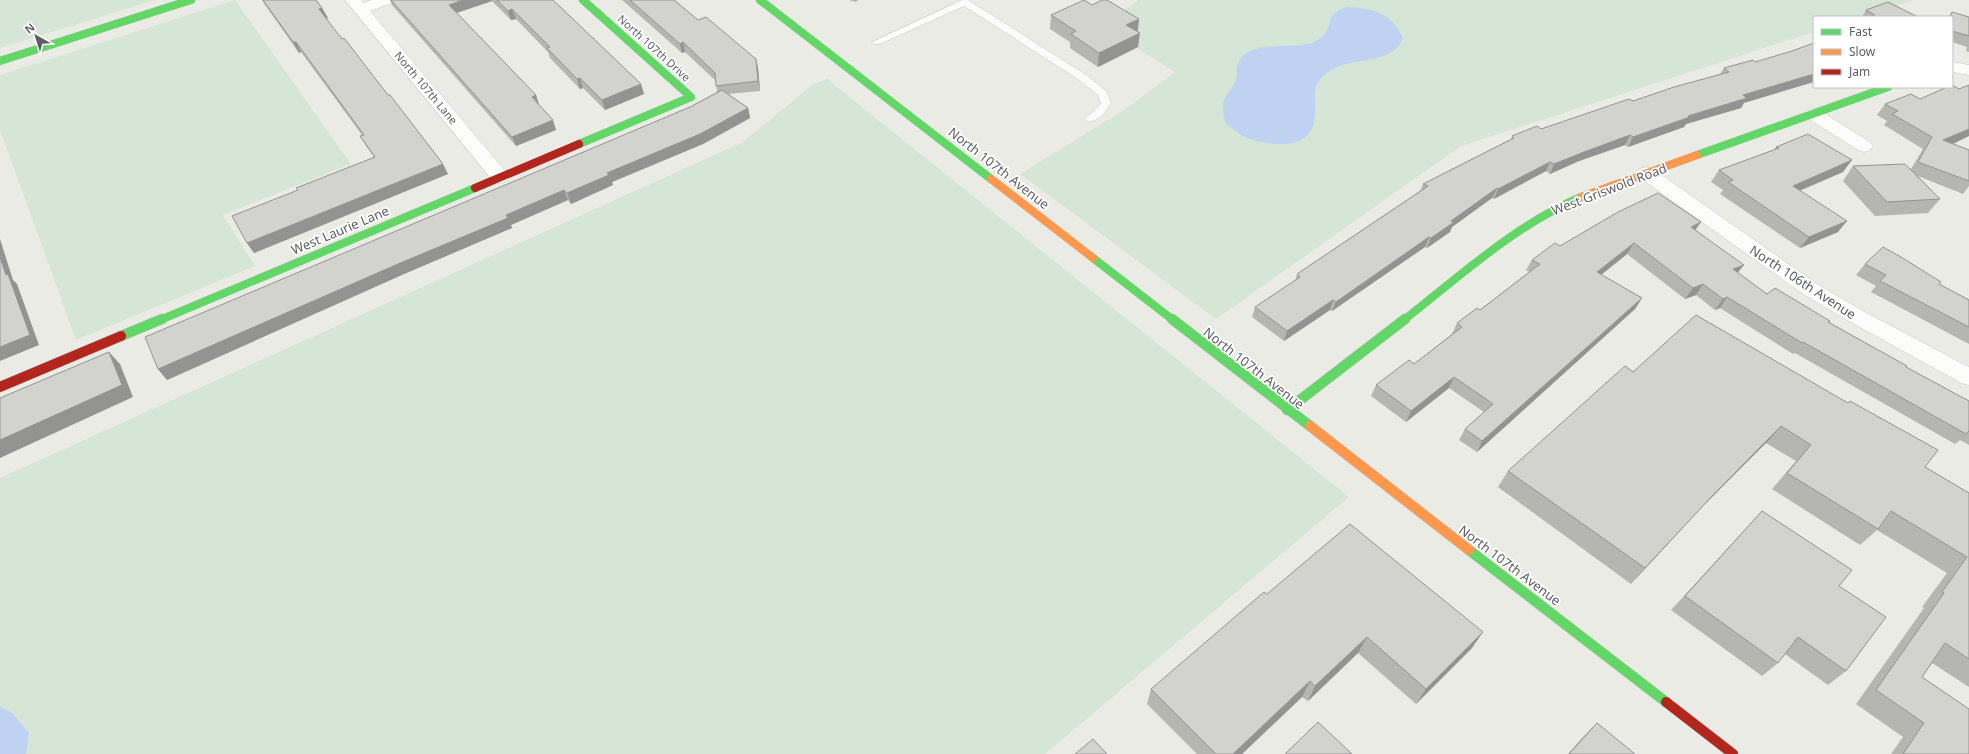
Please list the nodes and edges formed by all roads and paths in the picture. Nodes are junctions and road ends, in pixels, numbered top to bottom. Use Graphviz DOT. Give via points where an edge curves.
graph roads {
  1 [pos="191,0"];
  2 [pos="388,0"];
  3 [pos="583,0"];
  4 [pos="760,0"];
  5 [pos="356,5"];
  6 [pos="877,42"];
  7 [pos="0,61"];
  8 [pos="1885,88"];
  9 [pos="691,97"];
  10 [pos="1813,114"];
  11 [pos="1090,119"];
  12 [pos="1864,146"];
  13 [pos="1646,173"];
  14 [pos="500,177"];
  15 [pos="1969,377"];
  16 [pos="0,387"];
  17 [pos="1287,410"];
  18 [pos="1732,754"];
  1 -- 7 [label="street"];
  2 -- 5 [label="street"];
  3 -- 9 [label="street, North 107th Drive"];
  4 -- 17 [label="street, North 107th Avenue"];
  5 -- 14 [label="street, North 107th Lane"];
  6 -- 11 [label="lane" via="965,2 1082,77 1103,94 1106,103 1103,109"];
  8 -- 10 [label="street, West Griswold Road"];
  9 -- 14 [label="street, West Laurie Lane"];
  10 -- 12 [label="street"];
  10 -- 13 [label="street, West Griswold Road"];
  13 -- 15 [label="street, North 106th Avenue" via="1810,289"];
  13 -- 17 [label="street, West Griswold Road" via="1560,206 1525,226"];
  14 -- 16 [label="street, West Laurie Lane"];
  17 -- 18 [label="street, North 107th Avenue"];
}
